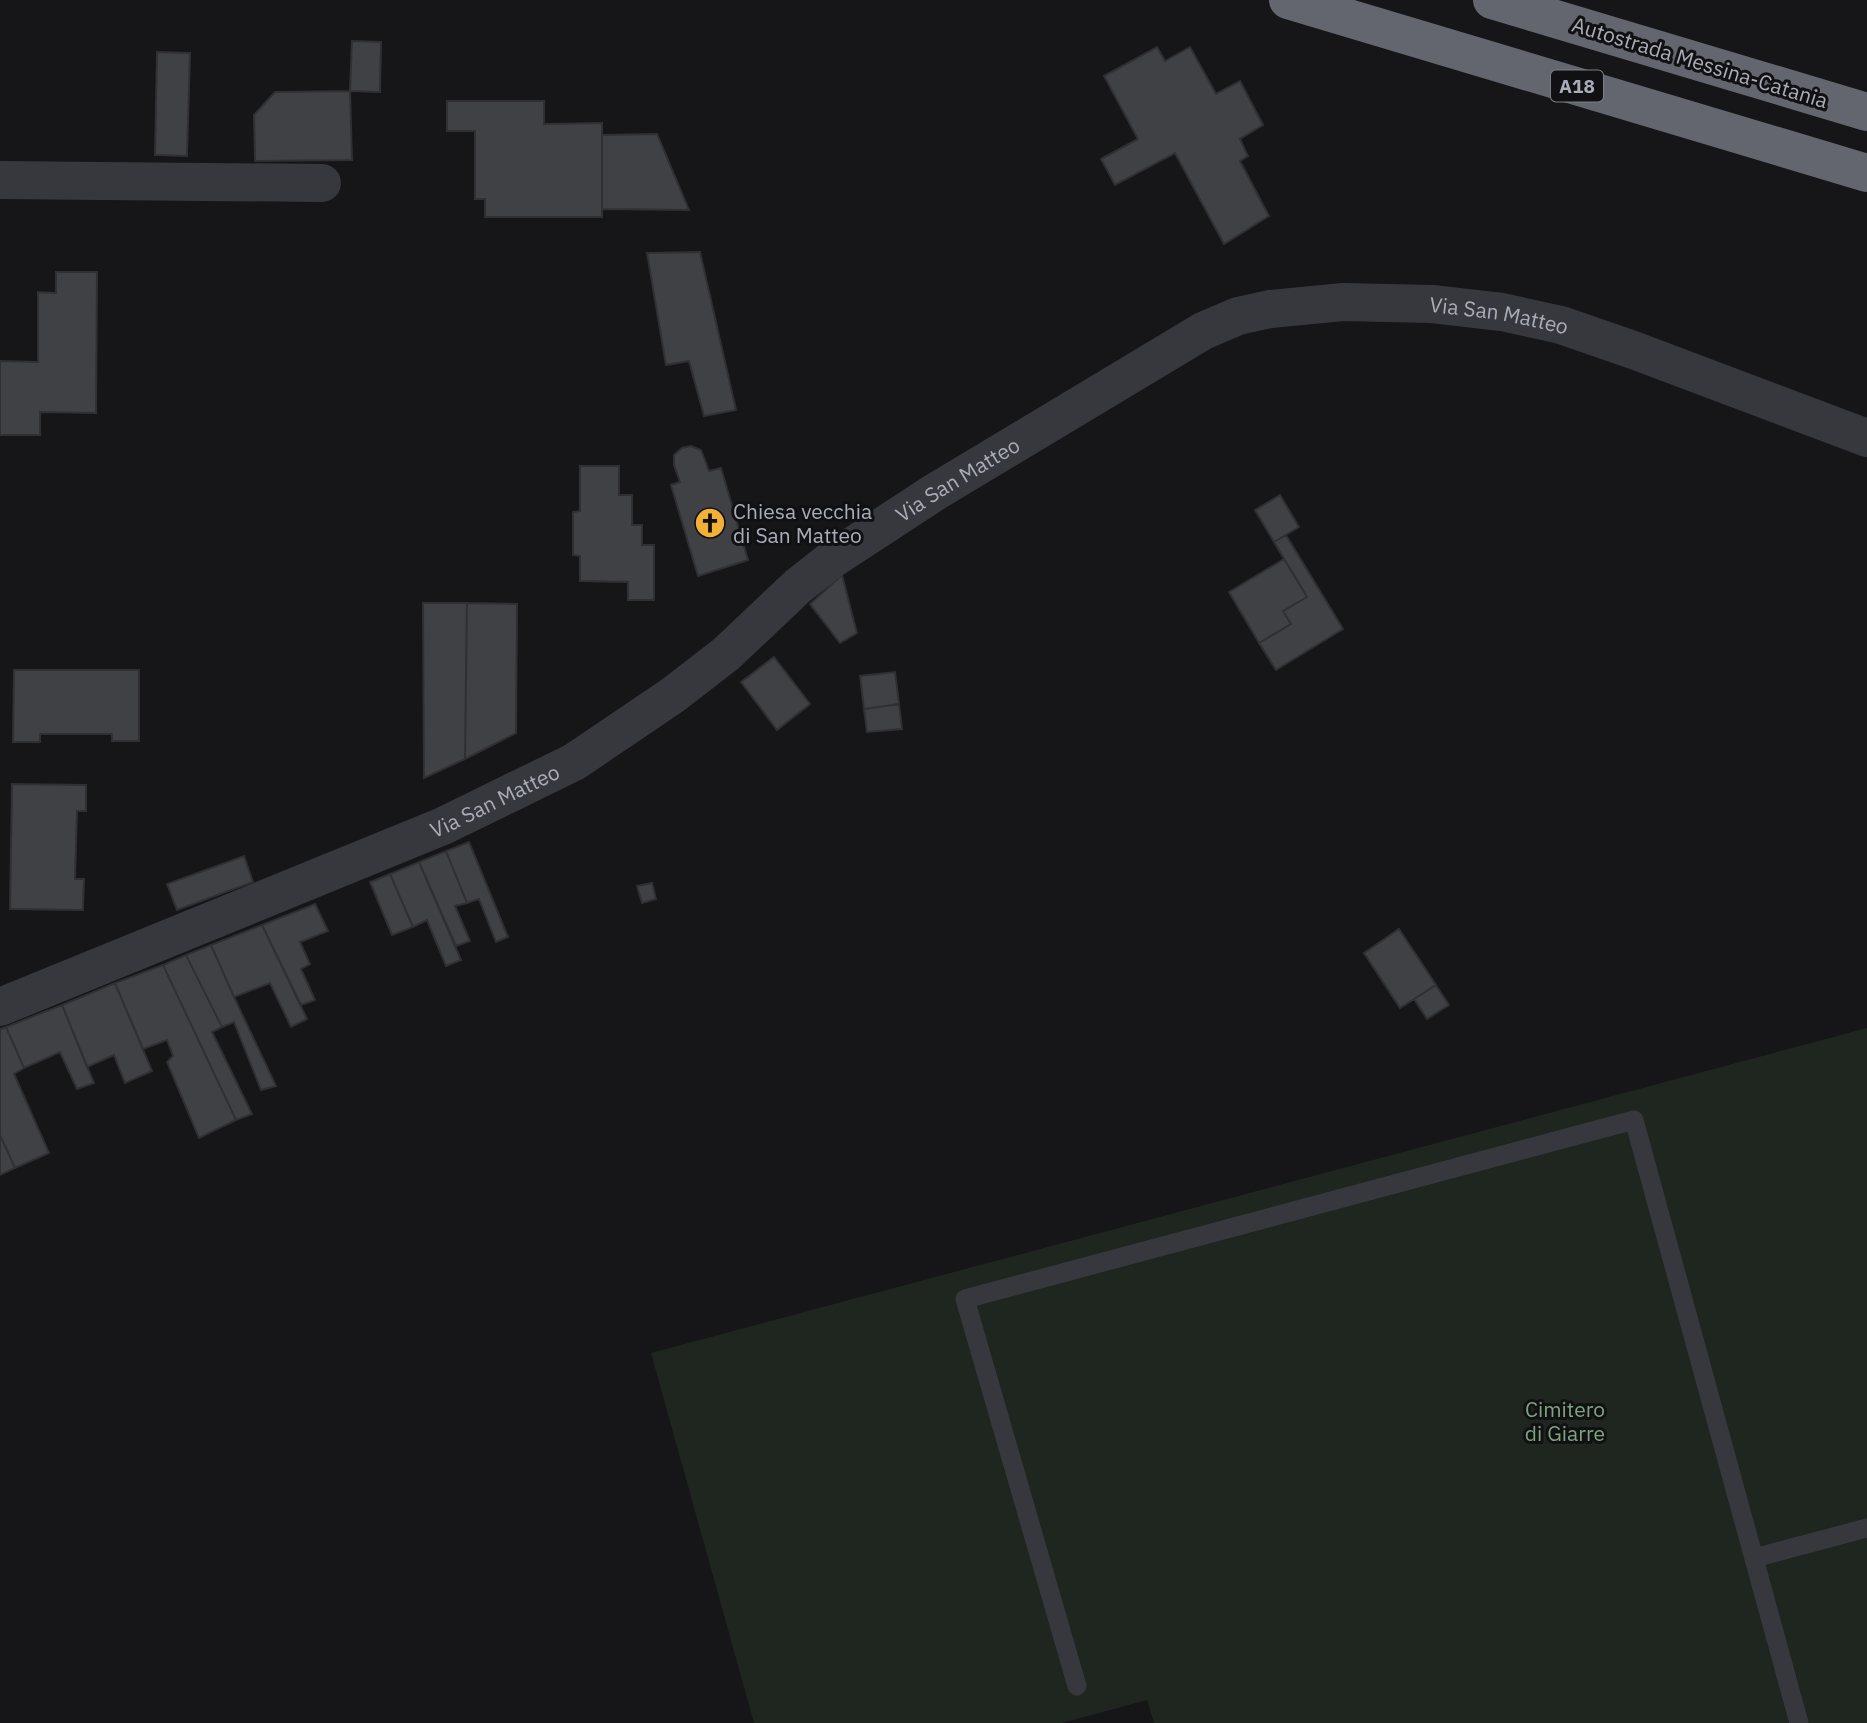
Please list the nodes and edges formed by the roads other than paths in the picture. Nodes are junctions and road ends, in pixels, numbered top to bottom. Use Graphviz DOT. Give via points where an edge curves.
graph roads {
  1 [pos="1288,0"];
  2 [pos="1492,0"];
  3 [pos="1867,112"];
  4 [pos="1867,173"];
  5 [pos="0,180"];
  6 [pos="322,183"];
  7 [pos="1867,438"];
  8 [pos="0,1007"];
  9 [pos="1867,1528"];
  10 [pos="1754,1558"];
  11 [pos="1077,1686"];
  12 [pos="1800,1723"];
  1 -- 4 [label="highway, A18"];
  2 -- 3 [label="highway, Autostrada Messina-Catania"];
  5 -- 6 [label="street"];
  7 -- 8 [label="street, Via San Matteo" via="1599,338 1502,312 1433,304 1343,302 1238,316 1203,331 831,560 726,654 574,762 443,826"];
  9 -- 10 [label="lane"];
  10 -- 11 [label="lane" via="1634,1120 965,1299"];
  10 -- 12 [label="lane"];
}
